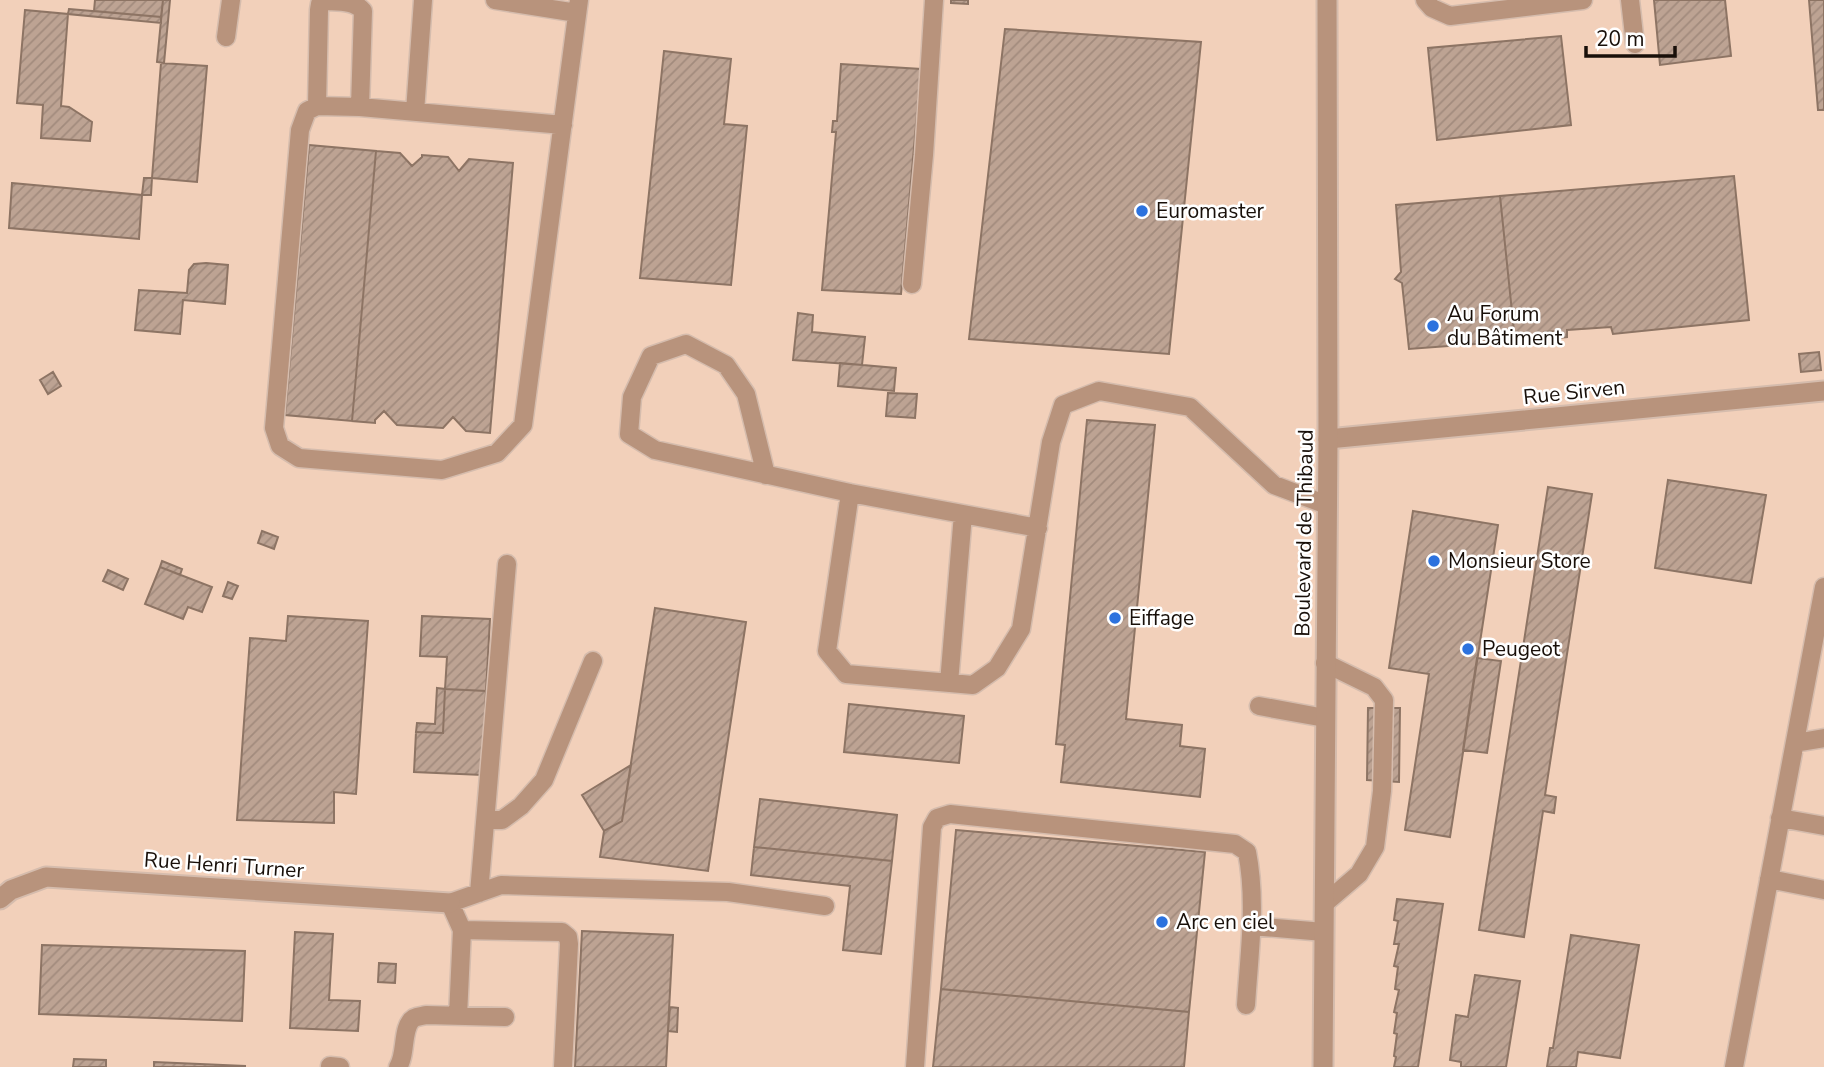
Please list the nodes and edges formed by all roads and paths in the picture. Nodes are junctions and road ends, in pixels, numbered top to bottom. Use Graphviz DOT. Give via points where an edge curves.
graph roads {
  1 [pos="231,0"];
  2 [pos="423,0"];
  3 [pos="495,0"];
  4 [pos="934,0"];
  5 [pos="1327,0"];
  6 [pos="1425,0"];
  7 [pos="1583,0"];
  8 [pos="1630,0"];
  9 [pos="578,7"];
  10 [pos="226,37"];
  11 [pos="1635,44"];
  12 [pos="317,106"];
  13 [pos="360,107"];
  14 [pos="415,111"];
  15 [pos="563,125"];
  16 [pos="912,284"];
  17 [pos="1824,391"];
  18 [pos="1328,439"];
  19 [pos="766,475"];
  20 [pos="850,493"];
  21 [pos="1327,505"];
  22 [pos="963,514"];
  23 [pos="1038,528"];
  24 [pos="507,564"];
  25 [pos="1824,587"];
  26 [pos="593,661"];
  27 [pos="1325,663"];
  28 [pos="949,683"];
  29 [pos="1259,706"];
  30 [pos="1325,718"];
  31 [pos="1824,738"];
  32 [pos="1795,743"];
  33 [pos="1780,818"];
  34 [pos="486,819"];
  35 [pos="1824,826"];
  36 [pos="1769,878"];
  37 [pos="1824,890"];
  38 [pos="479,893"];
  39 [pos="0,899"];
  40 [pos="450,903"];
  41 [pos="1324,904"];
  42 [pos="825,906"];
  43 [pos="1251,926"];
  44 [pos="462,929"];
  45 [pos="1324,932"];
  46 [pos="1246,1005"];
  47 [pos="458,1016"];
  48 [pos="505,1017"];
  49 [pos="330,1066"];
  50 [pos="340,1067"];
  51 [pos="398,1067"];
  52 [pos="563,1067"];
  53 [pos="915,1067"];
  54 [pos="1323,1067"];
  55 [pos="1734,1067"];
  1 -- 10 [label="lane"];
  2 -- 14 [label="lane"];
  3 -- 9 [label="lane"];
  4 -- 16 [label="lane"];
  5 -- 18 [label="street, Boulevard de Thibaud"];
  6 -- 7 [label="lane" via="1450,16"];
  8 -- 11 [label="lane"];
  9 -- 15 [label="lane"];
  12 -- 13 [label="lane"];
  12 -- 13 [label="lane" via="319,10 324,1 353,3 363,11"];
  12 -- 15 [label="lane" via="307,111 300,130 274,428 280,446 299,458 442,470 497,453 523,425"];
  13 -- 14 [label="lane"];
  14 -- 15 [label="lane"];
  17 -- 18 [label="street, Rue Sirven"];
  18 -- 21 [label="street, Boulevard de Thibaud"];
  19 -- 19 [label="lane" via="746,394 726,365 686,344 651,356 632,397 629,434 655,450"];
  19 -- 20 [label="lane"];
  20 -- 22 [label="lane"];
  20 -- 28 [label="lane" via="827,651 846,674"];
  21 -- 23 [label="lane" via="1274,485 1190,407 1099,391 1063,405 1051,442"];
  21 -- 27 [label="street, Boulevard de Thibaud"];
  22 -- 23 [label="lane"];
  22 -- 28 [label="lane"];
  23 -- 28 [label="lane" via="1021,629 997,668 973,685"];
  24 -- 34 [label="lane"];
  25 -- 32 [label="lane"];
  26 -- 34 [label="lane" via="544,780 502,820"];
  27 -- 30 [label="street, Boulevard de Thibaud"];
  27 -- 41 [label="lane" via="1374,687 1384,700 1382,792 1375,847 1359,874"];
  29 -- 30 [label="lane"];
  30 -- 41 [label="street, Boulevard de Thibaud"];
  31 -- 32 [label="lane"];
  32 -- 33 [label="lane"];
  33 -- 35 [label="lane"];
  33 -- 36 [label="lane"];
  34 -- 38 [label="lane"];
  36 -- 37 [label="lane"];
  36 -- 55 [label="lane"];
  38 -- 40 [label="lane"];
  38 -- 42 [label="lane" via="501,885 728,892"];
  39 -- 40 [label="street, Rue Henri Turner" via="46,877"];
  40 -- 44 [label="lane"];
  41 -- 45 [label="street, Boulevard de Thibaud"];
  43 -- 45 [label="lane"];
  43 -- 46 [label="lane"];
  43 -- 53 [label="lane" via="1247,852 1235,844 950,814 937,818 932,827"];
  44 -- 47 [label="lane"];
  44 -- 52 [label="lane" via="562,932 568,937"];
  45 -- 54 [label="street, Boulevard de Thibaud"];
  47 -- 48 [label="lane"];
  47 -- 51 [label="lane" via="414,1018 407,1026"];
  49 -- 50 [label="lane"];
}
